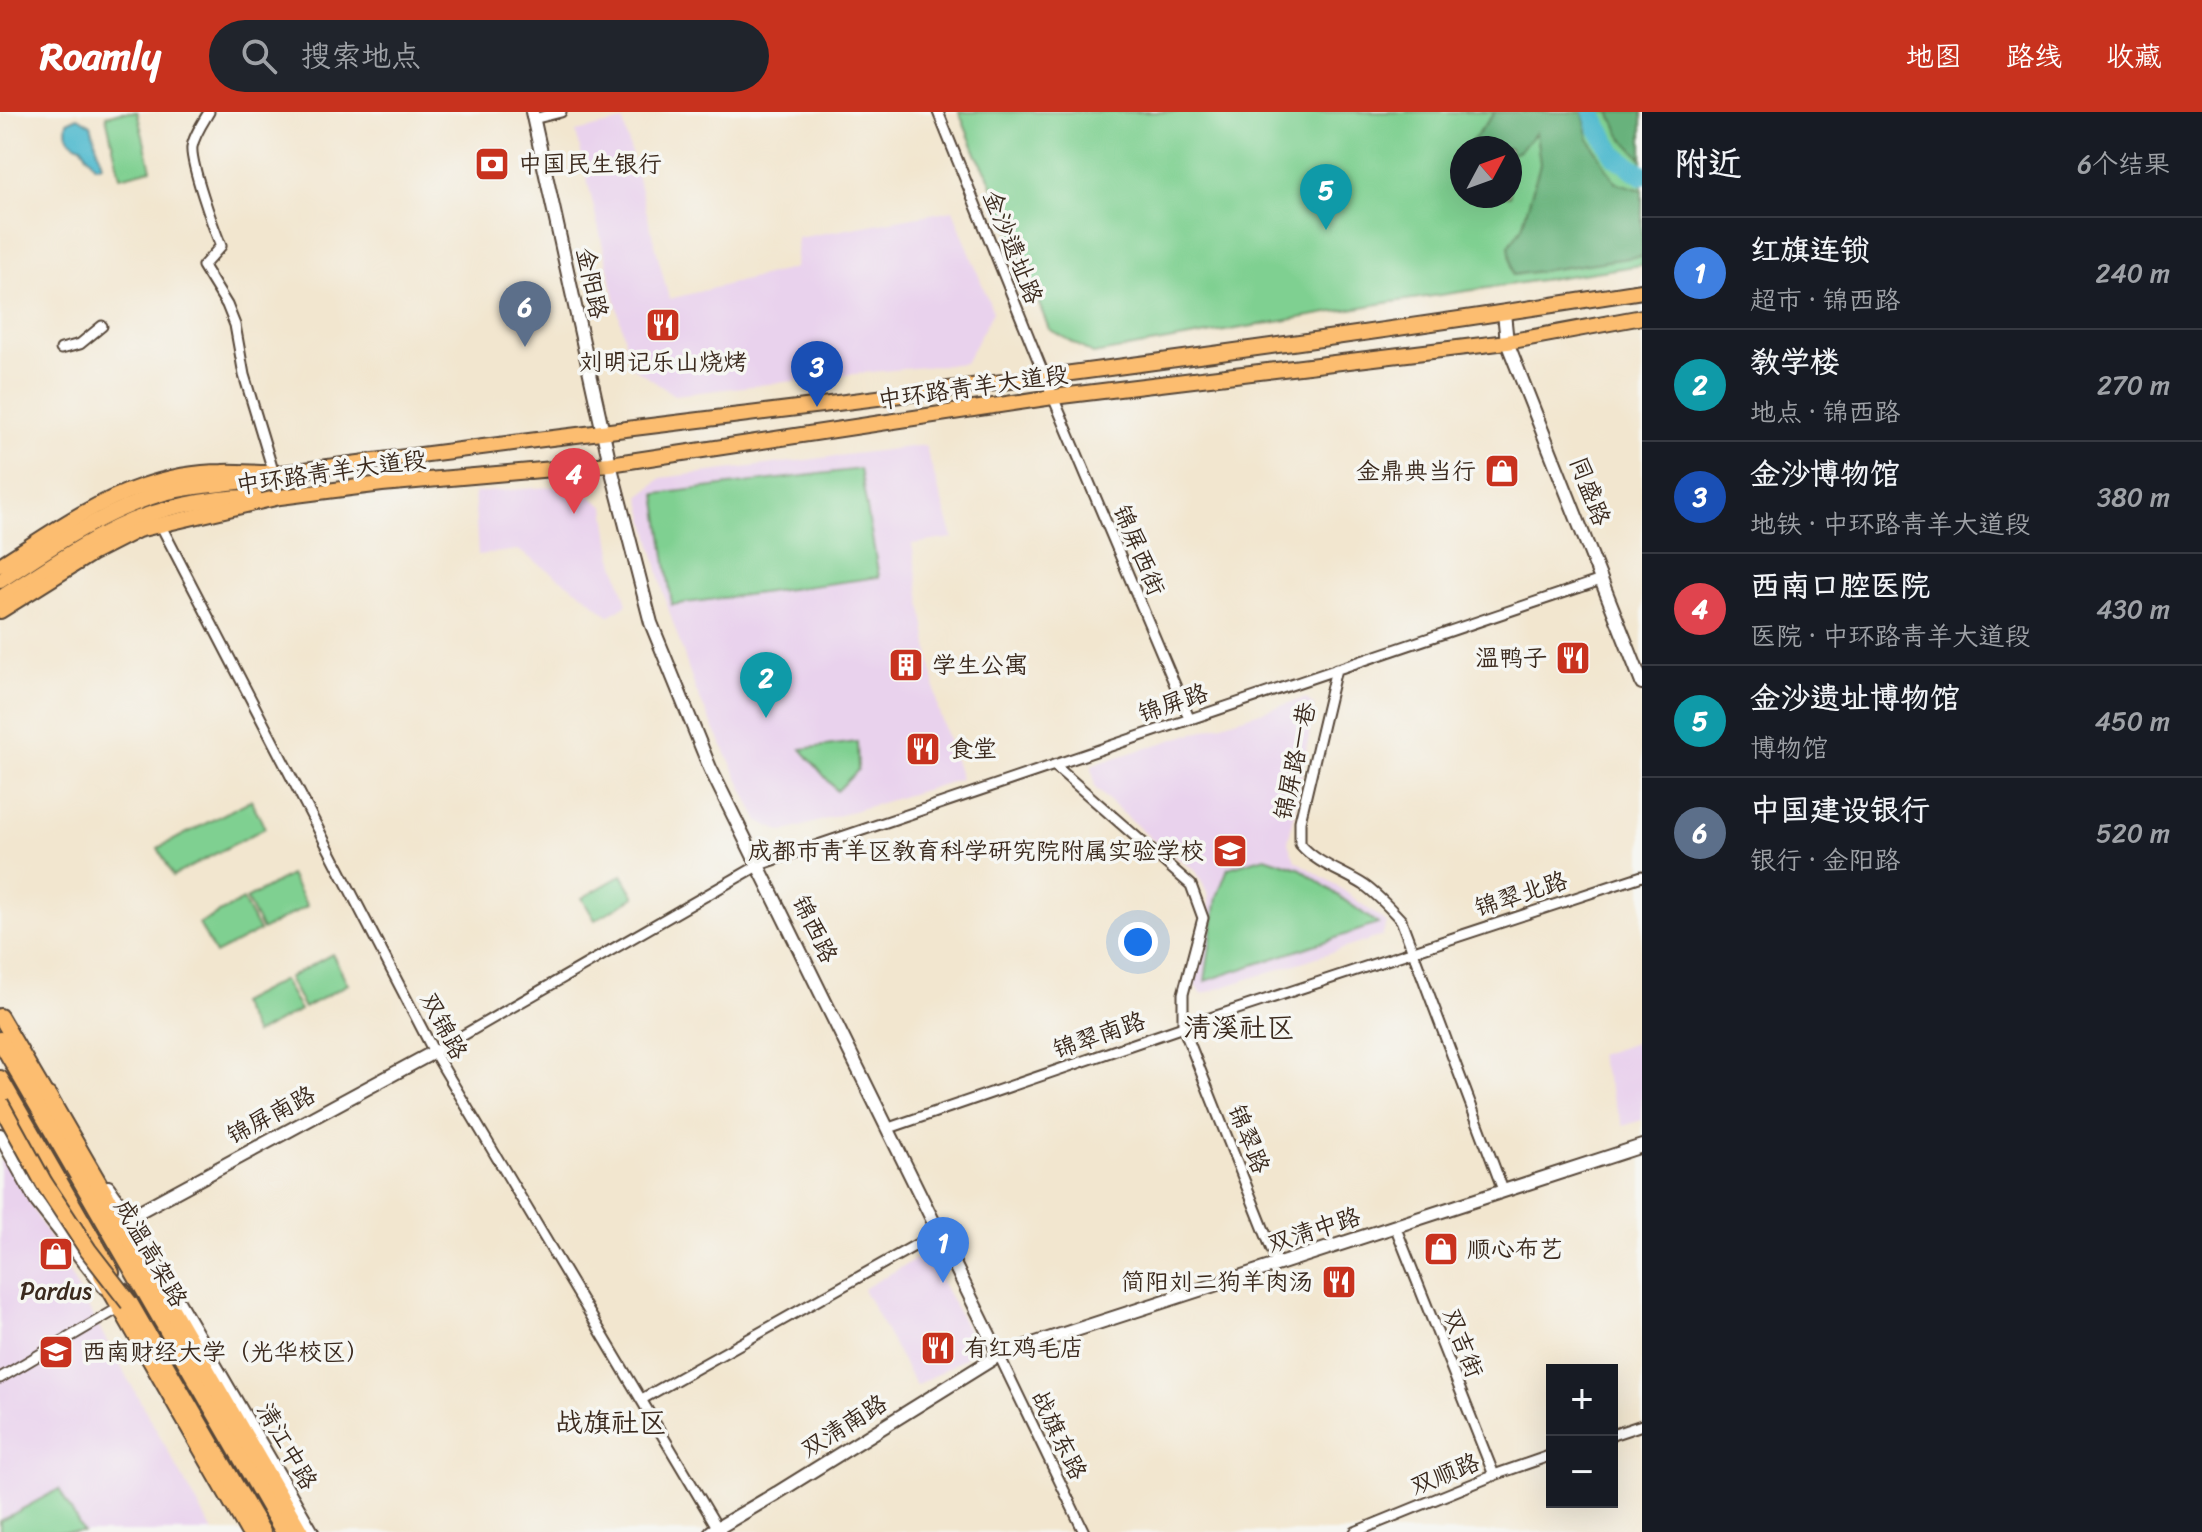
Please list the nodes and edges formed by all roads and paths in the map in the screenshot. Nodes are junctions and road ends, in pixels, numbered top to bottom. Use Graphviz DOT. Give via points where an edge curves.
graph roads {
  1 [pos="209,112"];
  2 [pos="561,112"];
  3 [pos="938,112"];
  4 [pos="533,115"];
  5 [pos="1642,291"];
  6 [pos="1504,313"];
  7 [pos="1642,317"];
  8 [pos="102,326"];
  9 [pos="1507,342"];
  10 [pos="61,349"];
  11 [pos="1045,378"];
  12 [pos="1053,397"];
  13 [pos="603,432"];
  14 [pos="610,464"];
  15 [pos="274,474"];
  16 [pos="280,497"];
  17 [pos="160,524"];
  18 [pos="0,565"];
  19 [pos="1601,580"];
  20 [pos="0,581"];
  21 [pos="0,598"];
  22 [pos="0,611"];
  23 [pos="1336,669"];
  24 [pos="1642,683"];
  25 [pos="1189,718"];
  26 [pos="1054,765"];
  27 [pos="759,865"];
  28 [pos="1642,876"];
  29 [pos="1413,951"];
  30 [pos="0,1016"];
  31 [pos="1183,1027"];
  32 [pos="0,1040"];
  33 [pos="434,1052"];
  34 [pos="0,1079"];
  35 [pos="48,1096"];
  36 [pos="0,1100"];
  37 [pos="889,1128"];
  38 [pos="0,1135"];
  39 [pos="1642,1146"];
  40 [pos="1503,1190"];
  41 [pos="124,1216"];
  42 [pos="1395,1226"];
  43 [pos="939,1232"];
  44 [pos="1278,1265"];
  45 [pos="122,1305"];
  46 [pos="999,1355"];
  47 [pos="0,1378"];
  48 [pos="642,1399"];
  49 [pos="1642,1425"];
  50 [pos="1618,1433"];
  51 [pos="1546,1457"];
  52 [pos="1494,1475"];
  53 [pos="716,1531"];
  54 [pos="248,1532"];
  55 [pos="262,1532"];
  56 [pos="284,1532"];
  57 [pos="293,1532"];
  58 [pos="300,1532"];
  59 [pos="312,1532"];
  60 [pos="1084,1532"];
  61 [pos="1355,1532"];
  1 -- 15 [label="street" via="192,150 221,246 203,266 235,325"];
  2 -- 4 [label="street"];
  3 -- 11 [label="street, 金沙遗址路"];
  4 -- 13 [label="street, 金阳路"];
  5 -- 6 [label="main road, 中环路青羊大道段"];
  6 -- 9 [label="street, 同盛路"];
  6 -- 11 [label="main road, 中环路青羊大道段"];
  7 -- 9 [label="main road, 中环路青羊大道段"];
  8 -- 10 [label="street" via="80,344"];
  9 -- 12 [label="main road, 中环路青羊大道段"];
  9 -- 19 [label="street, 同盛路"];
  11 -- 12 [label="street, 金沙遗址路"];
  11 -- 13 [label="main road, 中环路青羊大道段"];
  12 -- 14 [label="main road, 中环路青羊大道段"];
  12 -- 25 [label="street, 锦屏西街"];
  13 -- 14 [label="street, 金阳路"];
  13 -- 15 [label="main road, 中环路青羊大道段"];
  14 -- 16 [label="main road, 中环路青羊大道段"];
  14 -- 27 [label="street, 锦西路" via="651,623 710,768"];
  15 -- 18 [label="main road, 中环路青羊大道段" via="216,472 140,487 82,514"];
  15 -- 20 [label="main road" via="168,492 129,505 53,545"];
  16 -- 17 [label="main road, 中环路青羊大道段"];
  16 -- 21 [label="main road" via="210,501 150,514 91,541"];
  17 -- 22 [label="main road, 中环路青羊大道段" via="91,554"];
  17 -- 33 [label="street, 双锦路"];
  19 -- 23 [label="street, 锦屏路"];
  19 -- 24 [label="street, 同盛路"];
  23 -- 25 [label="street, 锦屏路"];
  23 -- 29 [label="street, 锦屏路一巷" via="1300,821 1300,844 1310,856 1384,900 1401,920"];
  25 -- 26 [label="street, 锦屏路"];
  26 -- 27 [label="street, 锦屏路"];
  26 -- 31 [label="street" via="1191,885 1203,918 1183,994"];
  27 -- 33 [label="street, 锦屏路"];
  27 -- 37 [label="street, 锦西路"];
  28 -- 29 [label="street, 锦翠北路"];
  29 -- 31 [label="street, 锦翠南路"];
  29 -- 40 [label="street"];
  30 -- 35 [label="main road, 清江中路"];
  31 -- 37 [label="street, 锦翠南路"];
  31 -- 44 [label="street, 锦翠路"];
  32 -- 56 [label="highway, 成温高架路"];
  33 -- 41 [label="street, 锦屏南路"];
  33 -- 48 [label="street, 双锦路"];
  34 -- 45 [label="highway, 成温高架路, bridge"];
  35 -- 41 [label="highway"];
  35 -- 57 [label="main road, 清江中路" via="115,1226"];
  36 -- 45 [label="highway, bridge" via="44,1183"];
  37 -- 43 [label="street, 锦西路"];
  38 -- 45 [label="street" via="37,1202"];
  39 -- 40 [label="street, 双清中路"];
  40 -- 42 [label="street, 双清中路"];
  41 -- 58 [label="highway"];
  41 -- 59 [label="street, 清江中路"];
  42 -- 44 [label="street, 双清中路"];
  42 -- 52 [label="street, 双吉街"];
  43 -- 46 [label="street, 锦西路"];
  43 -- 48 [label="street"];
  44 -- 46 [label="street, 双清中路"];
  45 -- 47 [label="street"];
  45 -- 54 [label="main road"];
  45 -- 55 [label="highway, 成温高架路"];
  46 -- 53 [label="street, 双清南路"];
  46 -- 60 [label="street, 战旗东路"];
  48 -- 53 [label="street, 双锦路"];
  49 -- 50 [label="street"];
  51 -- 52 [label="street, 双顺路"];
  52 -- 61 [label="street, 双顺路"];
}
